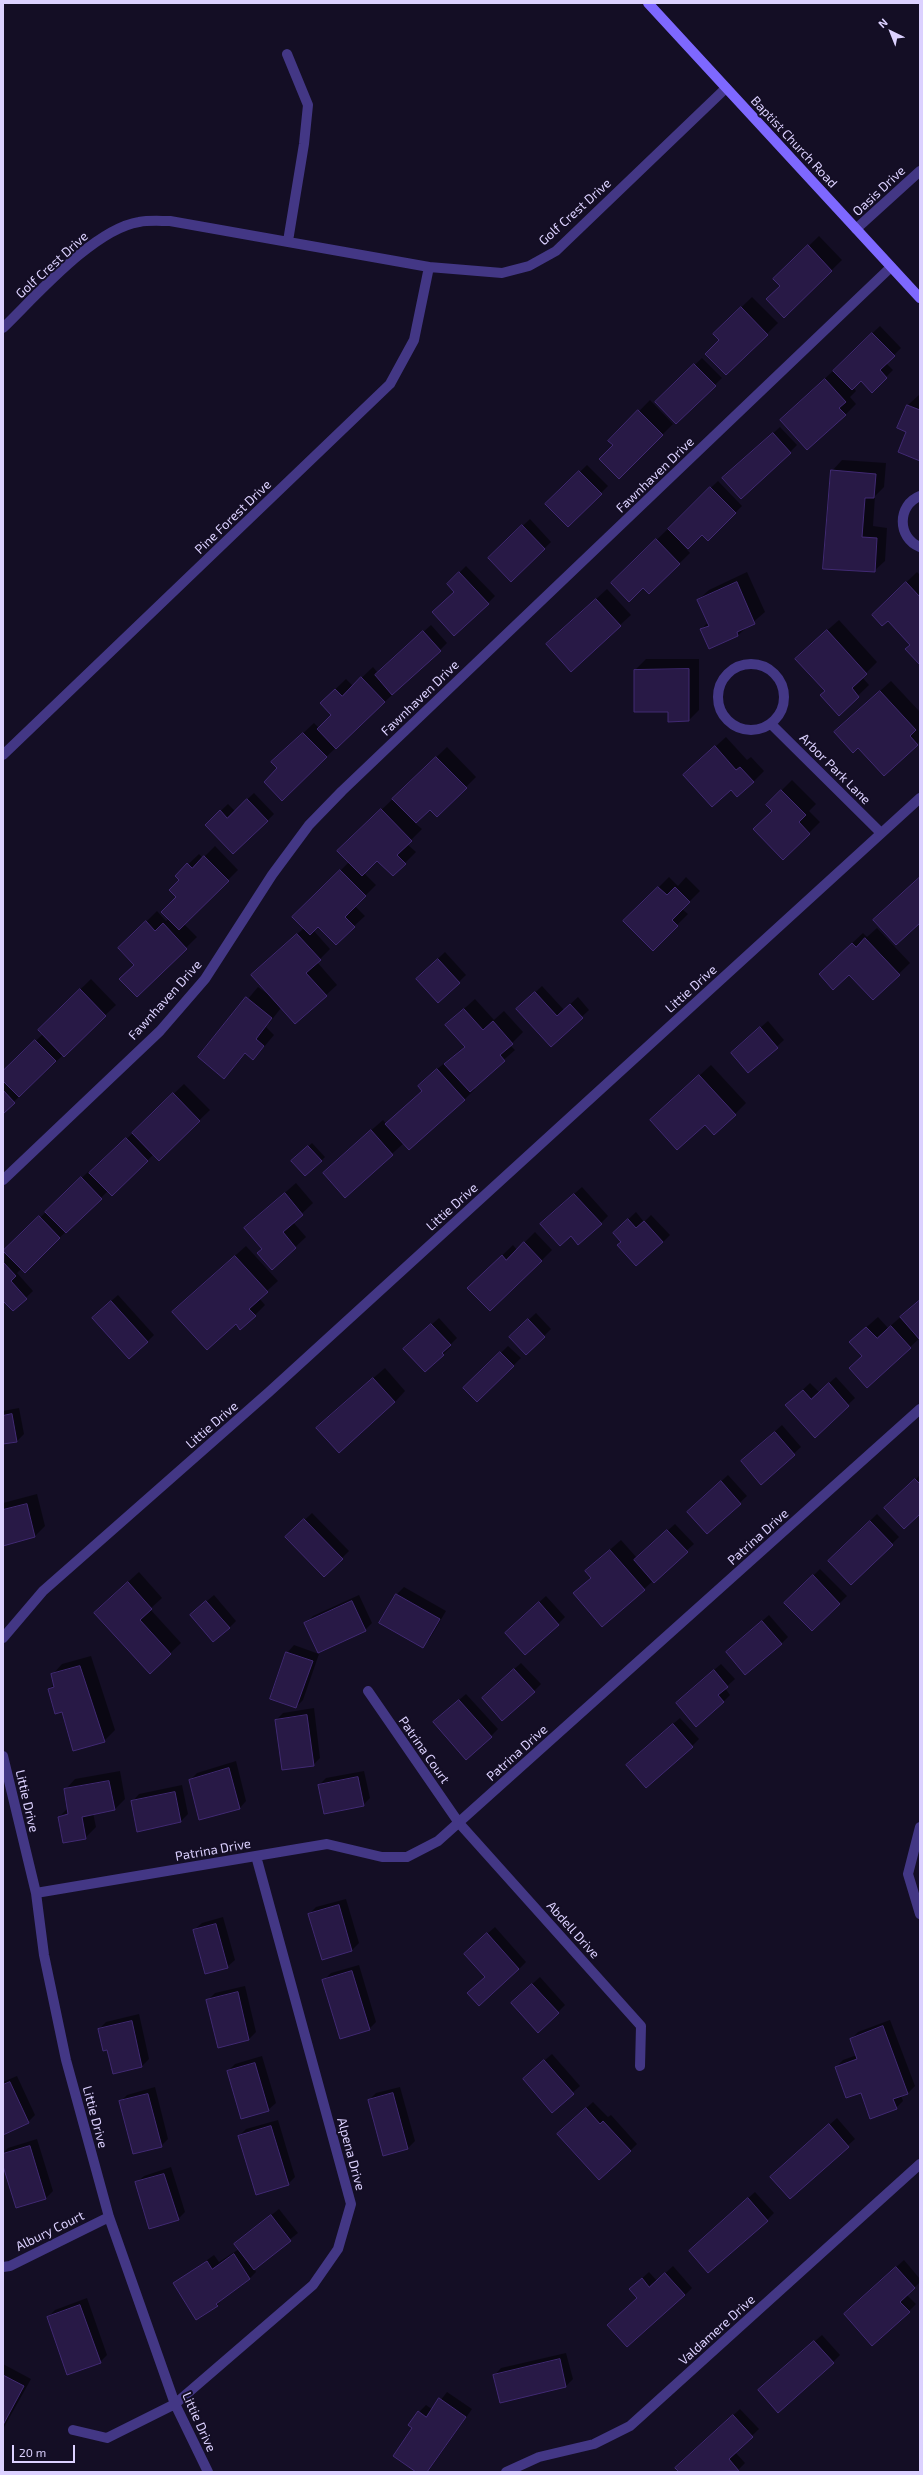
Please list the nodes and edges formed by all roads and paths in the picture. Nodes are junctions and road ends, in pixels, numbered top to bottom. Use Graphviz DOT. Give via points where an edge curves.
graph roads {
  1 [pos="650,4"];
  2 [pos="287,54"];
  3 [pos="726,88"];
  4 [pos="920,171"];
  5 [pos="856,229"];
  6 [pos="288,241"];
  7 [pos="429,266"];
  8 [pos="891,267"];
  9 [pos="920,298"];
  10 [pos="3,328"];
  11 [pos="920,496"];
  12 [pos="920,547"];
  13 [pos="771,724"];
  14 [pos="3,755"];
  15 [pos="920,798"];
  16 [pos="881,833"];
  17 [pos="3,1180"];
  18 [pos="920,1409"];
  19 [pos="3,1638"];
  20 [pos="368,1691"];
  21 [pos="3,1756"];
  22 [pos="459,1823"];
  23 [pos="920,1827"];
  24 [pos="256,1856"];
  25 [pos="36,1893"];
  26 [pos="920,1914"];
  27 [pos="640,2066"];
  28 [pos="920,2164"];
  29 [pos="109,2217"];
  30 [pos="3,2267"];
  31 [pos="175,2404"];
  32 [pos="73,2430"];
  33 [pos="208,2472"];
  34 [pos="506,2472"];
  1 -- 3 [label="street, Baptist Church Road"];
  2 -- 6 [label="street" via="308,105"];
  3 -- 5 [label="street, Baptist Church Road"];
  3 -- 7 [label="street, Golf Crest Drive" via="556,251 529,266 502,273"];
  4 -- 5 [label="street, Oasis Drive"];
  5 -- 8 [label="street, Baptist Church Road"];
  6 -- 7 [label="street, Golf Crest Drive"];
  6 -- 10 [label="street, Golf Crest Drive" via="170,221 139,222 117,229 86,248"];
  7 -- 14 [label="street, Pine Forest Drive" via="414,340 390,384"];
  8 -- 9 [label="street, Baptist Church Road"];
  8 -- 17 [label="street, Fawnhaven Drive" via="342,790 309,825 276,869 205,979 160,1031"];
  11 -- 12 [label="street" via="907,506 902,516 902,527 906,537"];
  13 -- 13 [label="street" via="779,716 784,705 782,682 775,673 760,665 743,665 732,670 719,687 720,708 724,717 732,724 752,731"];
  13 -- 16 [label="street, Arbor Park Lane"];
  15 -- 16 [label="street, Littie Drive"];
  16 -- 19 [label="street, Littie Drive" via="268,1392 43,1591"];
  18 -- 22 [label="street, Patrina Drive"];
  20 -- 22 [label="street, Patrina Court"];
  21 -- 25 [label="street, Littie Drive"];
  22 -- 24 [label="street, Patrina Drive" via="438,1841 407,1857 382,1857 328,1844"];
  22 -- 27 [label="street, Abdell Drive" via="641,2026"];
  23 -- 26 [label="street" via="908,1874"];
  24 -- 25 [label="street, Patrina Drive"];
  24 -- 31 [label="street, Alpena Drive" via="351,2204 338,2249 313,2285"];
  25 -- 29 [label="street, Littie Drive" via="44,1955 65,2053"];
  28 -- 34 [label="street, Valdamere Drive" via="630,2426 594,2444 539,2457"];
  29 -- 30 [label="street, Albury Court" via="10,2266"];
  29 -- 31 [label="street, Littie Drive"];
  31 -- 32 [label="street, Alpena Drive" via="107,2438"];
  31 -- 33 [label="street, Littie Drive"];
}
